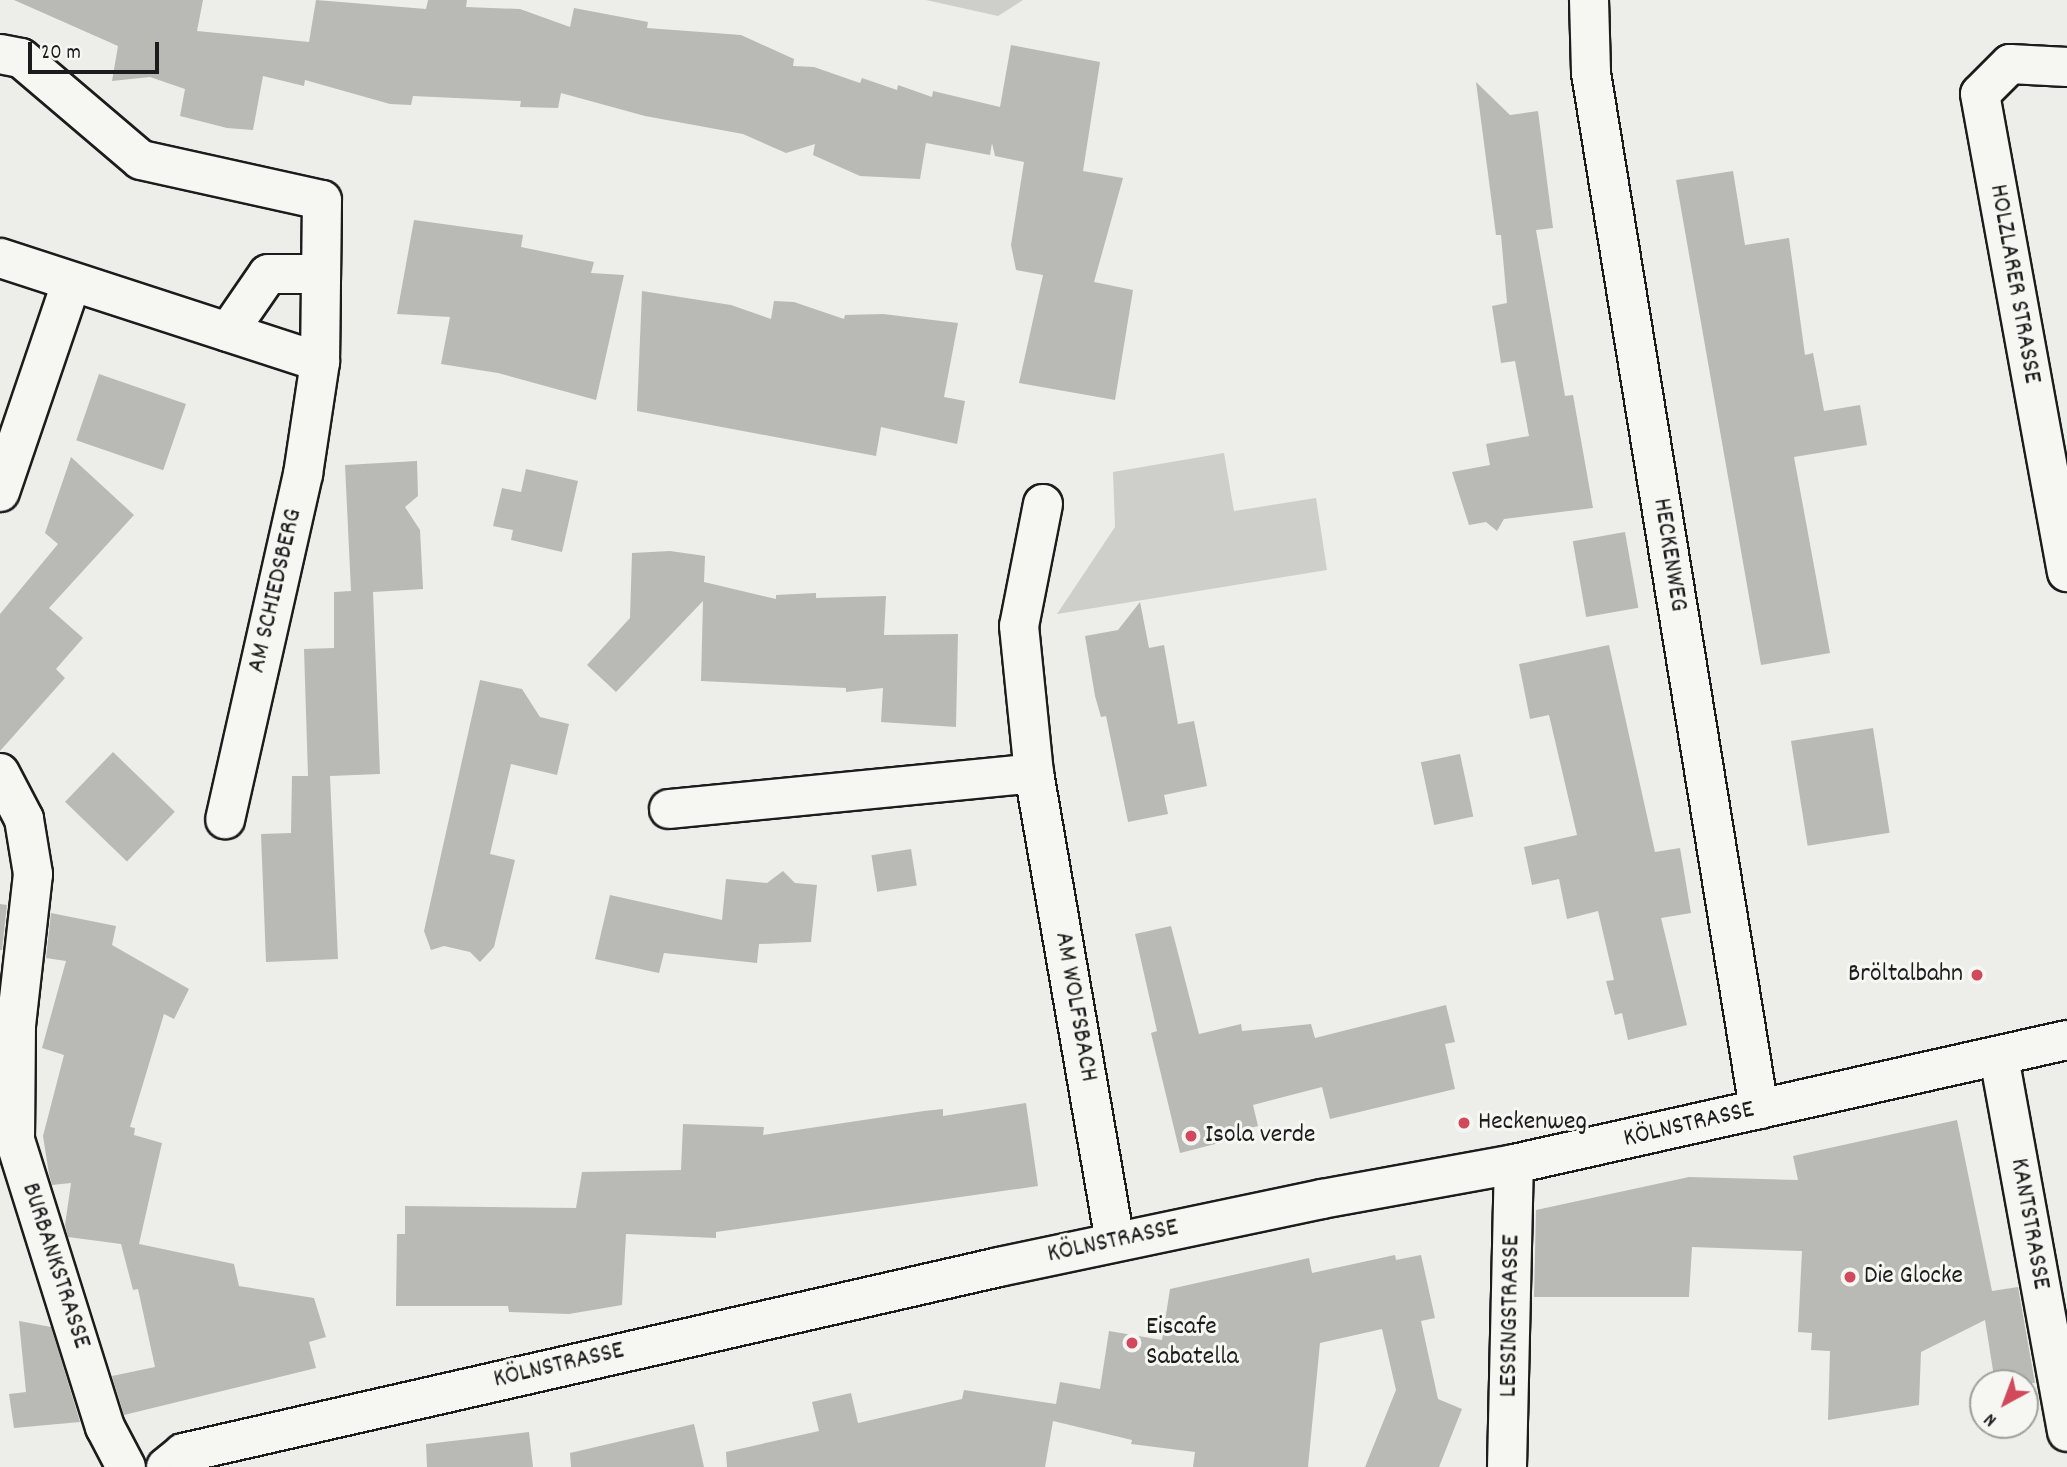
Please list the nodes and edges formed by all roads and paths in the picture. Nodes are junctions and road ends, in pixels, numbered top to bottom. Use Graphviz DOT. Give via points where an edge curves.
graph roads {
  1 [pos="1589,0"];
  2 [pos="0,54"];
  3 [pos="2067,66"];
  4 [pos="0,258"];
  5 [pos="321,274"];
  6 [pos="71,283"];
  7 [pos="228,332"];
  8 [pos="320,362"];
  9 [pos="0,492"];
  10 [pos="1043,504"];
  11 [pos="2067,572"];
  12 [pos="1034,773"];
  13 [pos="0,774"];
  14 [pos="669,810"];
  15 [pos="225,819"];
  16 [pos="2067,1040"];
  17 [pos="1999,1057"];
  18 [pos="1759,1110"];
  19 [pos="1514,1164"];
  20 [pos="1115,1241"];
  21 [pos="2067,1432"];
  22 [pos="126,1467"];
  23 [pos="166,1467"];
  24 [pos="1507,1467"];
  1 -- 18 [label="street, HECKENWEG" via="1591,73"];
  2 -- 5 [label="street, AM SCHIEDSBERG" via="21,58 141,160 322,200"];
  3 -- 11 [label="street, HOLZLARER STRASSE" via="2010,65 1980,94"];
  4 -- 6 [label="street"];
  5 -- 7 [label="street" via="268,274"];
  5 -- 8 [label="street, AM SCHIEDSBERG"];
  6 -- 7 [label="street"];
  6 -- 9 [label="street"];
  7 -- 8 [label="street"];
  8 -- 15 [label="street, AM SCHIEDSBERG" via="303,474"];
  10 -- 12 [label="street, AM WOLFSBACH" via="1019,626"];
  12 -- 14 [label="street"];
  12 -- 20 [label="street, AM WOLFSBACH"];
  13 -- 22 [label="street, BURBANKSTRASSE" via="24,819 33,874 16,1024 15,1140 106,1427"];
  16 -- 17 [label="street, KÖLNSTRASSE"];
  17 -- 18 [label="street, KÖLNSTRASSE"];
  17 -- 21 [label="street, KANTSTRASSE"];
  18 -- 19 [label="street, KÖLNSTRASSE"];
  19 -- 20 [label="street, KÖLNSTRASSE"];
  19 -- 24 [label="street, LESSINGSTRASSE"];
  20 -- 23 [label="street, KÖLNSTRASSE" via="183,1453"];
}
